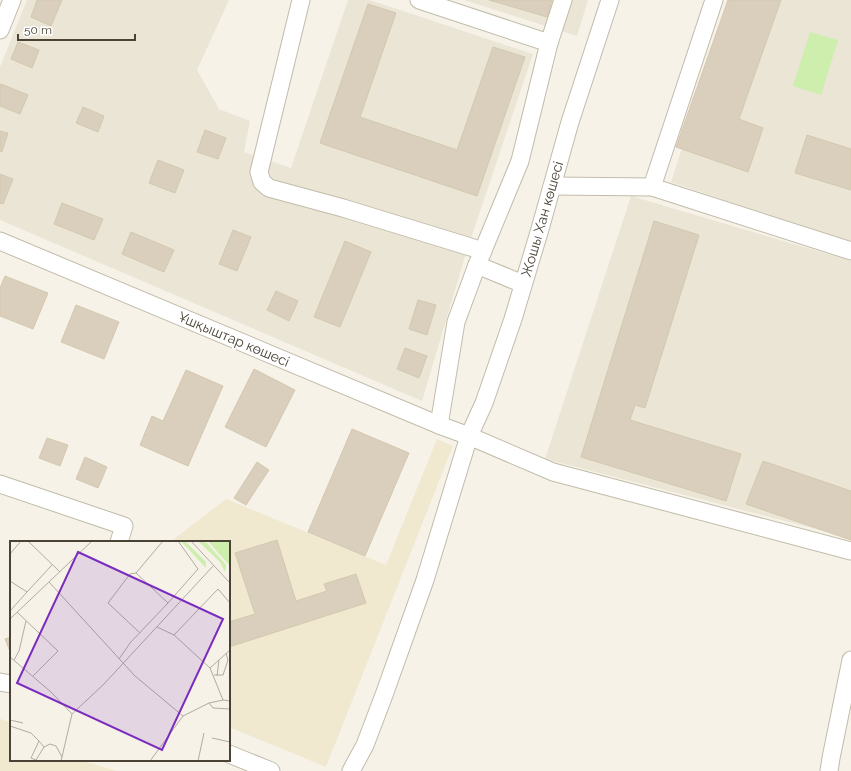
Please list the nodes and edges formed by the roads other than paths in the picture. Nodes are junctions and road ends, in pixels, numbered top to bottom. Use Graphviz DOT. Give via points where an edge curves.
graph roads {
  1 [pos="12,0"];
  2 [pos="301,0"];
  3 [pos="419,0"];
  4 [pos="563,0"];
  5 [pos="610,0"];
  6 [pos="714,0"];
  7 [pos="0,30"];
  8 [pos="549,43"];
  9 [pos="552,186"];
  10 [pos="652,187"];
  11 [pos="0,241"];
  12 [pos="851,251"];
  13 [pos="480,258"];
  14 [pos="523,284"];
  15 [pos="438,425"];
  16 [pos="469,436"];
  17 [pos="0,484"];
  18 [pos="119,541"];
  19 [pos="851,552"];
  20 [pos="851,660"];
  21 [pos="0,682"];
  22 [pos="10,684"];
  23 [pos="230,754"];
  24 [pos="271,771"];
  25 [pos="352,771"];
  26 [pos="829,771"];
  1 -- 7 [label="street"];
  2 -- 13 [label="street" via="259,172 262,182 269,188 464,245"];
  3 -- 8 [label="street"];
  4 -- 8 [label="street"];
  5 -- 9 [label="street, Жошы Хан көшесі"];
  6 -- 10 [label="street"];
  8 -- 13 [label="street" via="520,161"];
  9 -- 10 [label="street"];
  9 -- 14 [label="street, Жошы Хан көшесі"];
  10 -- 12 [label="street"];
  11 -- 15 [label="street, Ұшқыштар көшесі"];
  13 -- 14 [label="street"];
  13 -- 15 [label="street" via="456,322"];
  14 -- 16 [label="street, Жошы Хан көшесі" via="484,403"];
  15 -- 16 [label="street, Ұшқыштар көшесі"];
  16 -- 19 [label="street, Ұшқыштар көшесі" via="553,472"];
  16 -- 25 [label="street, Жошы Хан көшесі" via="424,580 384,695"];
  17 -- 18 [label="street" via="124,526"];
  20 -- 26 [label="street"];
  21 -- 22 [label="street"];
  23 -- 24 [label="street"];
}
